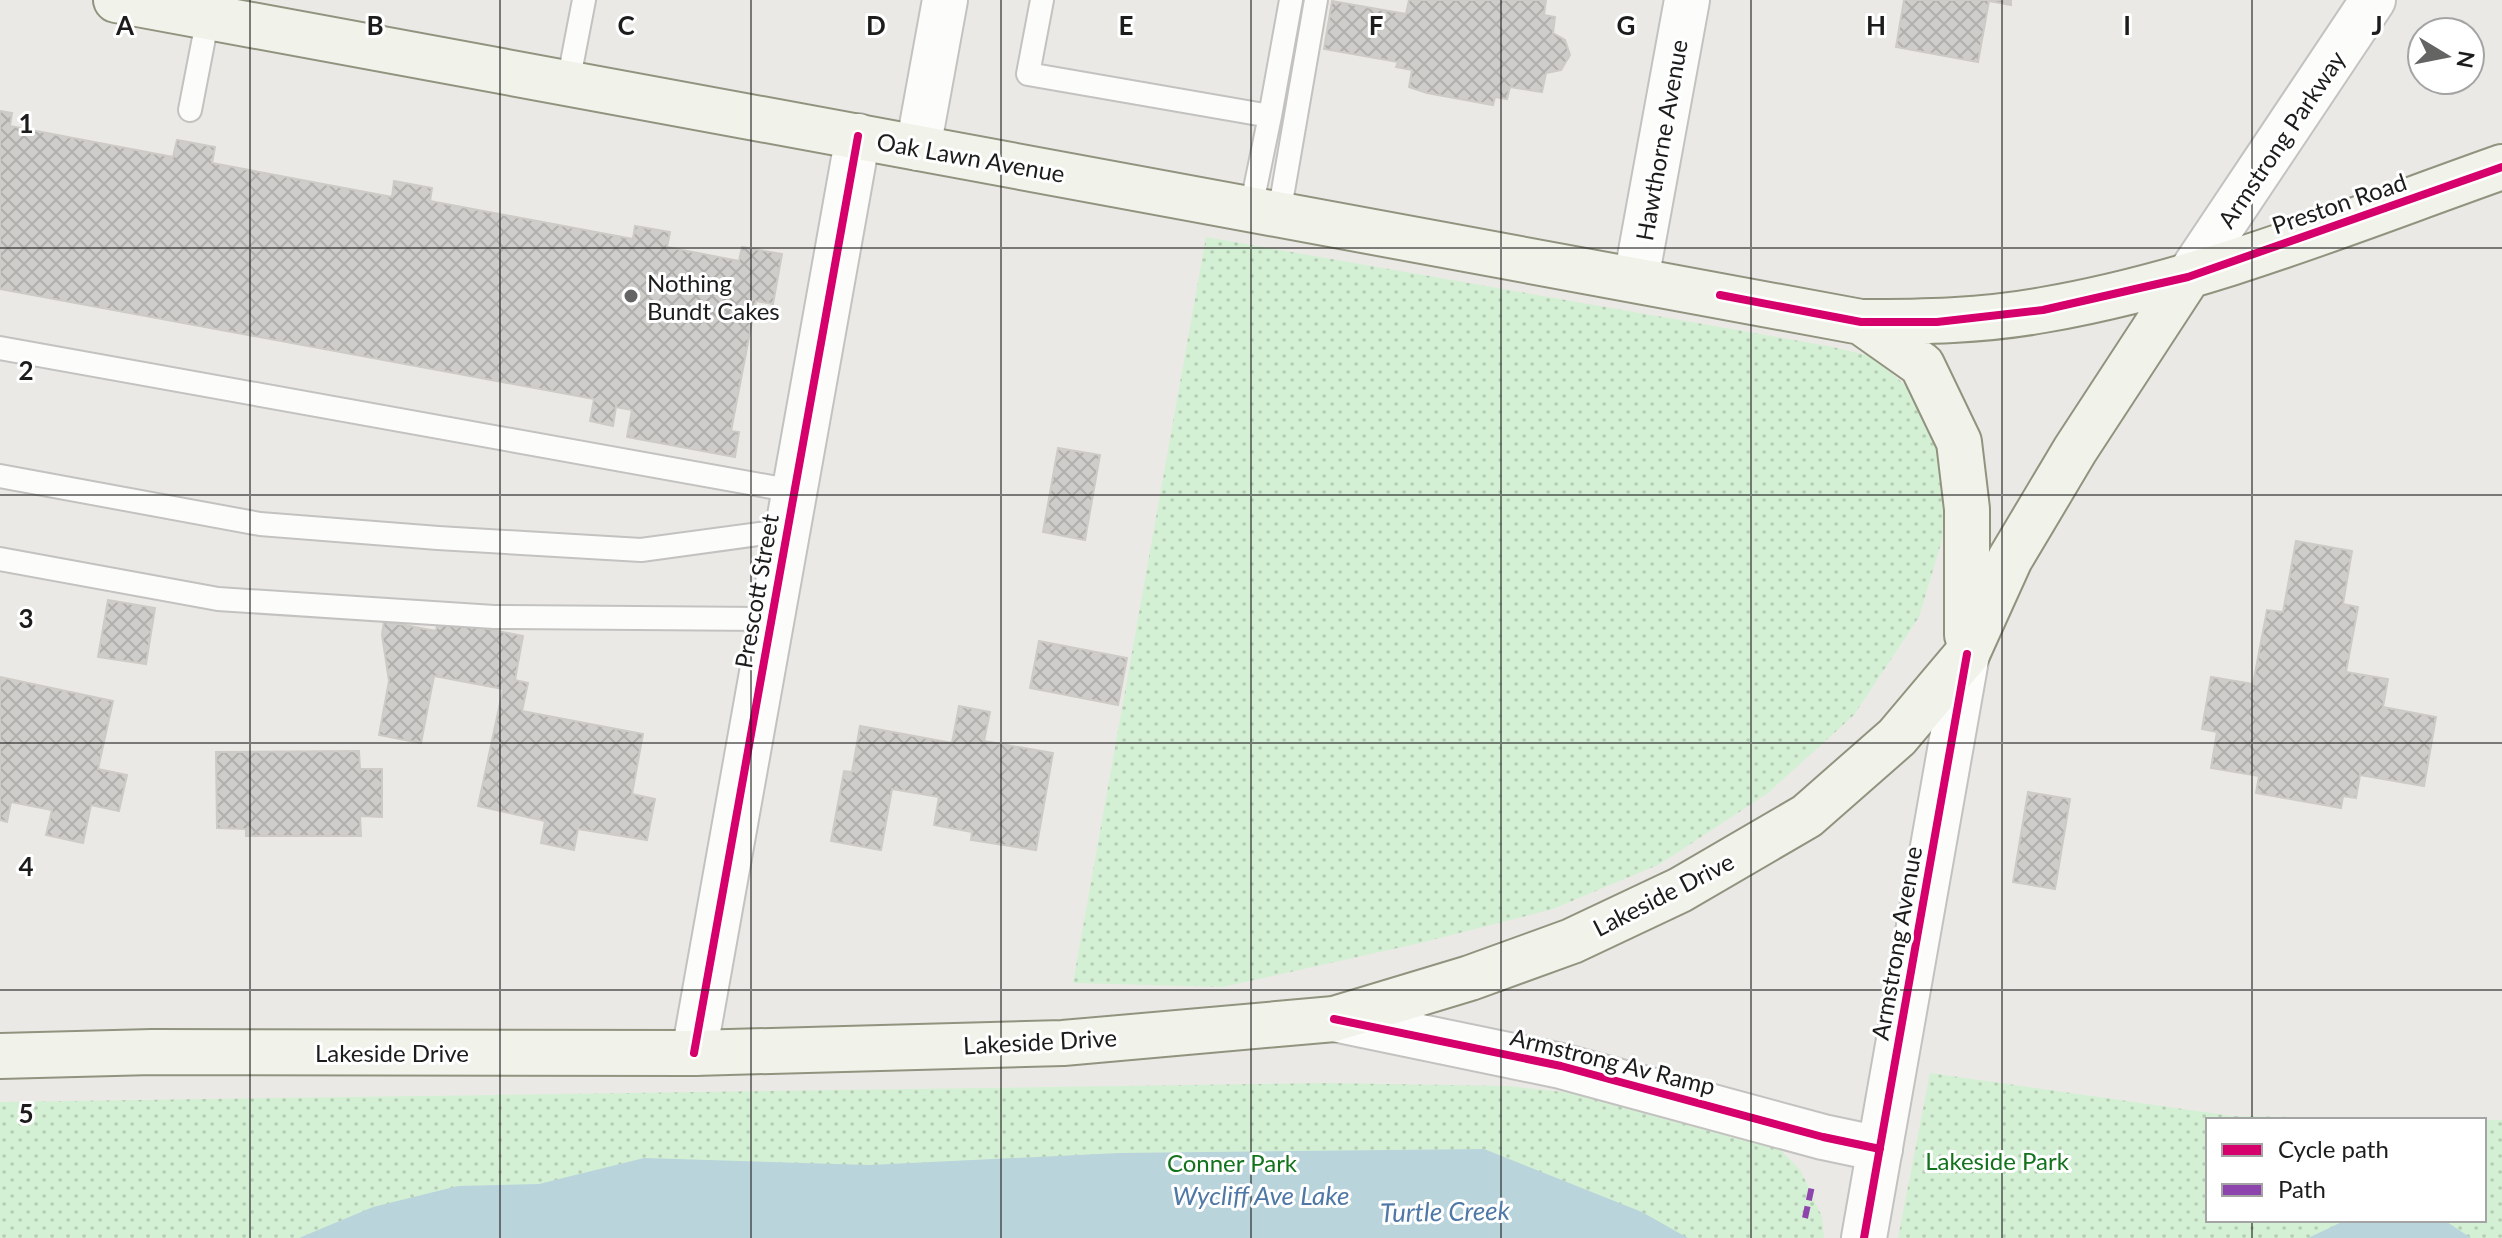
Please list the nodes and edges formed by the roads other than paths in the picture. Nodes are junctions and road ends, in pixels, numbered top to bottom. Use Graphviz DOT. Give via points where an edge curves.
graph roads {
  1 [pos="116,0"];
  2 [pos="584,0"];
  3 [pos="945,0"];
  4 [pos="1042,0"];
  5 [pos="1291,0"];
  6 [pos="1316,0"];
  7 [pos="1687,0"];
  8 [pos="2373,0"];
  9 [pos="210,8"];
  10 [pos="568,83"];
  11 [pos="190,110"];
  12 [pos="1270,116"];
  13 [pos="858,136"];
  14 [pos="918,148"];
  15 [pos="2502,167"];
  16 [pos="1265,211"];
  17 [pos="2188,277"];
  18 [pos="1636,279"];
  19 [pos="1861,322"];
  20 [pos="0,348"];
  21 [pos="0,476"];
  22 [pos="791,510"];
  23 [pos="0,559"];
  24 [pos="772,619"];
  25 [pos="1967,654"];
  26 [pos="1334,1019"];
  27 [pos="694,1053"];
  28 [pos="0,1056"];
  29 [pos="1880,1149"];
  30 [pos="1864,1238"];
  1 -- 9 [label="main road, Oak Lawn Avenue"];
  2 -- 10 [label="lane"];
  3 -- 14 [label="street"];
  4 -- 12 [label="lane" via="1028,74"];
  5 -- 12 [label="lane"];
  6 -- 16 [label="lane"];
  7 -- 18 [label="street, Hawthorne Avenue"];
  8 -- 17 [label="street, Armstrong Parkway"];
  9 -- 10 [label="main road, Oak Lawn Avenue"];
  9 -- 11 [label="lane"];
  10 -- 13 [label="main road, Oak Lawn Avenue"];
  12 -- 16 [label="lane"];
  13 -- 14 [label="main road, Oak Lawn Avenue"];
  13 -- 22 [label="street, Prescott Street"];
  14 -- 16 [label="main road, Oak Lawn Avenue"];
  15 -- 17 [label="main road, Preston Road"];
  16 -- 18 [label="main road, Oak Lawn Avenue"];
  17 -- 19 [label="main road, Preston Road" via="2043,310 1937,322"];
  17 -- 25 [label="main road, Armstrong Avenue" via="2010,559"];
  18 -- 19 [label="main road, Oak Lawn Avenue"];
  19 -- 25 [label="main road" via="1922,365 1959,442 1967,509"];
  20 -- 22 [label="lane"];
  21 -- 22 [label="lane" via="260,524 641,550"];
  22 -- 24 [label="street, Prescott Street"];
  23 -- 24 [label="lane" via="218,599 494,617"];
  24 -- 27 [label="street, Prescott Street"];
  25 -- 26 [label="main road, Lakeside Drive" via="1897,737 1807,816 1680,890 1572,941"];
  25 -- 29 [label="street, Armstrong Avenue"];
  26 -- 27 [label="main road, Lakeside Drive" via="1063,1043"];
  26 -- 29 [label="street, Armstrong Av Ramp" via="1561,1066"];
  27 -- 28 [label="main road, Lakeside Drive"];
  29 -- 30 [label="street, Armstrong Avenue"];
}
